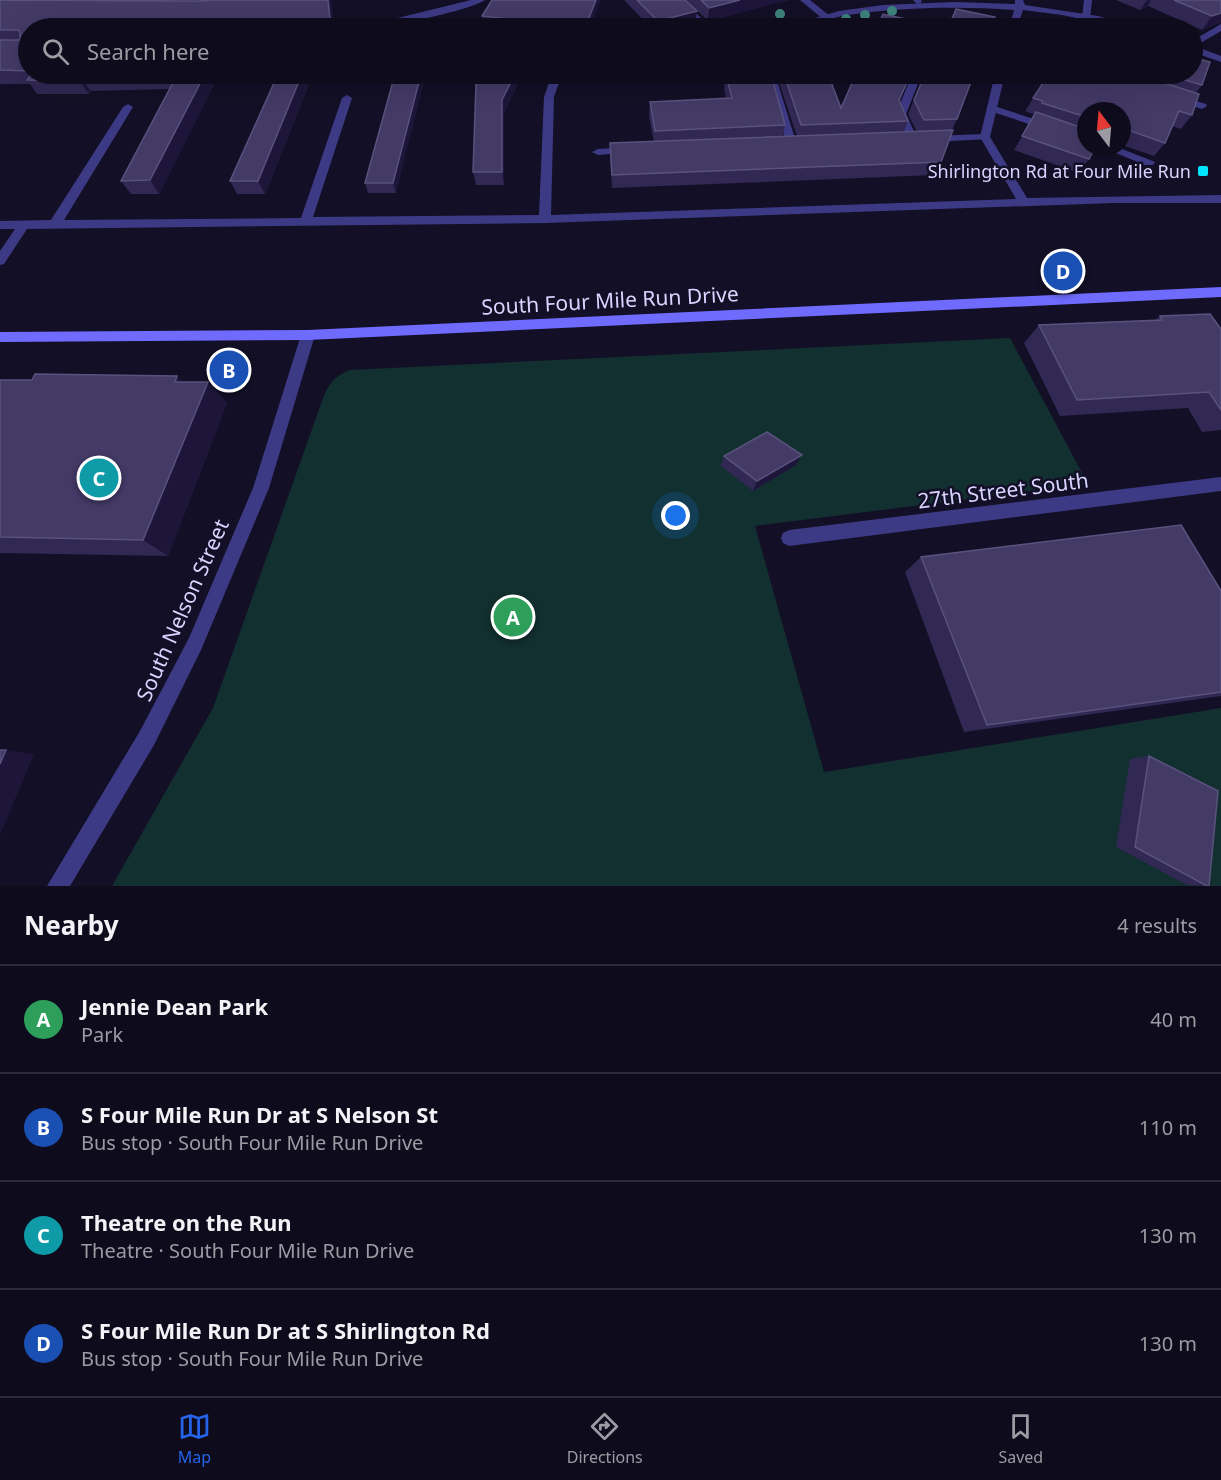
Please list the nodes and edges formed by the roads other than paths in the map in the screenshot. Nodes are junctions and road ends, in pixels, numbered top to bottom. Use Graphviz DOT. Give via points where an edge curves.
graph roads {
  1 [pos="481,0"];
  2 [pos="678,0"];
  3 [pos="804,0"];
  4 [pos="1088,0"];
  5 [pos="918,1"];
  6 [pos="1019,3"];
  7 [pos="826,17"];
  8 [pos="1087,17"];
  9 [pos="414,18"];
  10 [pos="697,18"];
  11 [pos="822,18"];
  12 [pos="1015,18"];
  13 [pos="1091,18"];
  14 [pos="1221,27"];
  15 [pos="1203,39"];
  16 [pos="1203,51"];
  17 [pos="1221,59"];
  18 [pos="554,84"];
  19 [pos="773,84"];
  20 [pos="913,84"];
  21 [pos="997,84"];
  22 [pos="1160,93"];
  23 [pos="347,98"];
  24 [pos="1202,106"];
  25 [pos="128,107"];
  26 [pos="991,108"];
  27 [pos="1077,137"];
  28 [pos="985,138"];
  29 [pos="792,145"];
  30 [pos="643,150"];
  31 [pos="598,152"];
  32 [pos="1131,156"];
  33 [pos="1149,162"];
  34 [pos="1221,199"];
  35 [pos="1024,203"];
  36 [pos="545,219"];
  37 [pos="306,223"];
  38 [pos="0,225"];
  39 [pos="23,226"];
  40 [pos="54,226"];
  41 [pos="0,261"];
  42 [pos="1221,292"];
  43 [pos="308,335"];
  44 [pos="0,337"];
  45 [pos="1221,483"];
  46 [pos="789,538"];
  47 [pos="58,886"];
  1 -- 9 [label="street"];
  2 -- 10 [label="street"];
  3 -- 7 [label="street"];
  4 -- 8 [label="street"];
  5 -- 6 [label="street"];
  5 -- 7 [label="street"];
  6 -- 8 [label="street"];
  6 -- 12 [label="street"];
  7 -- 11 [label="street"];
  8 -- 13 [label="street"];
  14 -- 15 [label="street"];
  16 -- 17 [label="street"];
  18 -- 36 [label="street" via="549,97"];
  19 -- 29 [label="street"];
  20 -- 28 [label="street" via="901,114 908,140"];
  21 -- 26 [label="street"];
  22 -- 24 [label="street"];
  23 -- 37 [label="street"];
  25 -- 40 [label="street"];
  26 -- 27 [label="street"];
  26 -- 28 [label="street"];
  28 -- 35 [label="street"];
  30 -- 31 [label="street"];
  32 -- 33 [label="street"];
  34 -- 35 [label="street"];
  35 -- 36 [label="street"];
  36 -- 37 [label="street"];
  37 -- 40 [label="street"];
  38 -- 39 [label="street"];
  39 -- 40 [label="street"];
  39 -- 41 [label="street"];
  42 -- 43 [label="main road, South Four Mile Run Drive"];
  43 -- 44 [label="main road, South Four Mile Run Drive"];
  43 -- 47 [label="street, South Nelson Street" via="261,488 195,644 147,738"];
  45 -- 46 [label="street, 27th Street South"];
}
